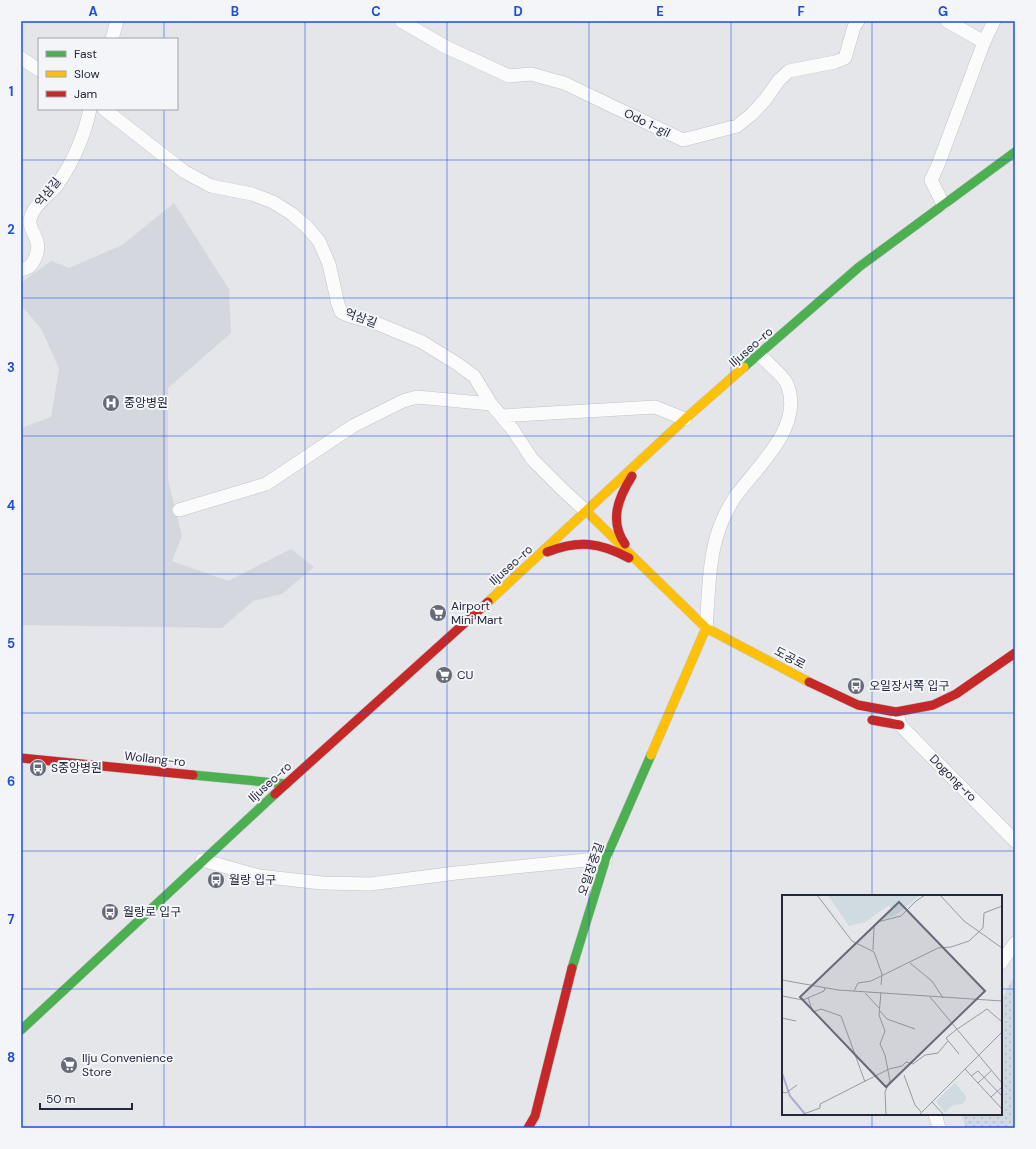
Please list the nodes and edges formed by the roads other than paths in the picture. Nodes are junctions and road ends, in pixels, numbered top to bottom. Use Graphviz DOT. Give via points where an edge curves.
graph roads {
  1 [pos="117,21"];
  2 [pos="401,21"];
  3 [pos="858,21"];
  4 [pos="947,21"];
  5 [pos="994,21"];
  6 [pos="112,38"];
  7 [pos="984,42"];
  8 [pos="21,58"];
  9 [pos="38,69"];
  10 [pos="90,110"];
  11 [pos="105,110"];
  12 [pos="1015,152"];
  13 [pos="943,204"];
  14 [pos="21,270"];
  15 [pos="760,355"];
  16 [pos="491,404"];
  17 [pos="501,416"];
  18 [pos="685,419"];
  19 [pos="649,452"];
  20 [pos="179,510"];
  21 [pos="586,511"];
  22 [pos="645,567"];
  23 [pos="526,568"];
  24 [pos="706,628"];
  25 [pos="1015,653"];
  26 [pos="810,682"];
  27 [pos="896,712"];
  28 [pos="900,725"];
  29 [pos="21,758"];
  30 [pos="286,784"];
  31 [pos="1015,841"];
  32 [pos="606,858"];
  33 [pos="202,860"];
  34 [pos="1015,943"];
  35 [pos="1002,962"];
  36 [pos="21,1030"];
  37 [pos="935,1115"];
  38 [pos="528,1128"];
  39 [pos="939,1128"];
  1 -- 6 [label="street"];
  2 -- 3 [label="street, Odo 1-gil" via="446,47 509,76 531,74 564,83 683,140 737,126 752,114 789,71 845,58"];
  4 -- 7 [label="street"];
  5 -- 7 [label="street"];
  7 -- 13 [label="street" via="931,180"];
  8 -- 9 [label="street"];
  10 -- 14 [label="street, 억삼길" via="76,150 56,186 32,214 29,222 39,246 32,264"];
  11 -- 16 [label="street, 억삼길" via="199,180 211,186 252,194 273,202 292,214 319,241 329,264 341,312 422,342 456,362 474,376"];
  12 -- 13 [label="main road, Iljuseo-ro"];
  13 -- 15 [label="main road, Iljuseo-ro" via="859,267"];
  15 -- 18 [label="main road, Iljuseo-ro"];
  15 -- 24 [label="street" via="787,383 791,407 785,431 737,494 723,520 713,556"];
  16 -- 17 [label="street, 억삼길"];
  16 -- 20 [label="street" via="418,397 403,401 353,426 266,484"];
  17 -- 18 [label="street" via="655,407"];
  17 -- 21 [label="street, 억삼길" via="532,458"];
  18 -- 19 [label="main road, Iljuseo-ro"];
  19 -- 21 [label="main road, Iljuseo-ro"];
  19 -- 22 [label="main road" via="629,480 619,499 615,516 623,542"];
  21 -- 22 [label="main road, 도공로"];
  21 -- 23 [label="main road, Iljuseo-ro"];
  22 -- 23 [label="main road" via="616,550 576,542 544,554"];
  22 -- 24 [label="main road, 도공로"];
  23 -- 30 [label="main road, Iljuseo-ro"];
  24 -- 26 [label="main road, 도공로"];
  24 -- 32 [label="main road, 오일장중길"];
  25 -- 27 [label="main road, 도공로" via="944,701"];
  26 -- 27 [label="main road, 도공로" via="858,705"];
  26 -- 28 [label="main road" via="836,702 874,721"];
  27 -- 28 [label="street, Dogong-ro"];
  28 -- 31 [label="street, Dogong-ro"];
  29 -- 30 [label="main road, Wollang-ro"];
  30 -- 33 [label="main road, Iljuseo-ro"];
  32 -- 33 [label="street" via="370,884 322,883 259,876"];
  32 -- 38 [label="main road, 오일장중길" via="574,959 535,1116"];
  33 -- 36 [label="main road, Iljuseo-ro"];
  34 -- 35 [label="street"];
  37 -- 39 [label="street"];
}
